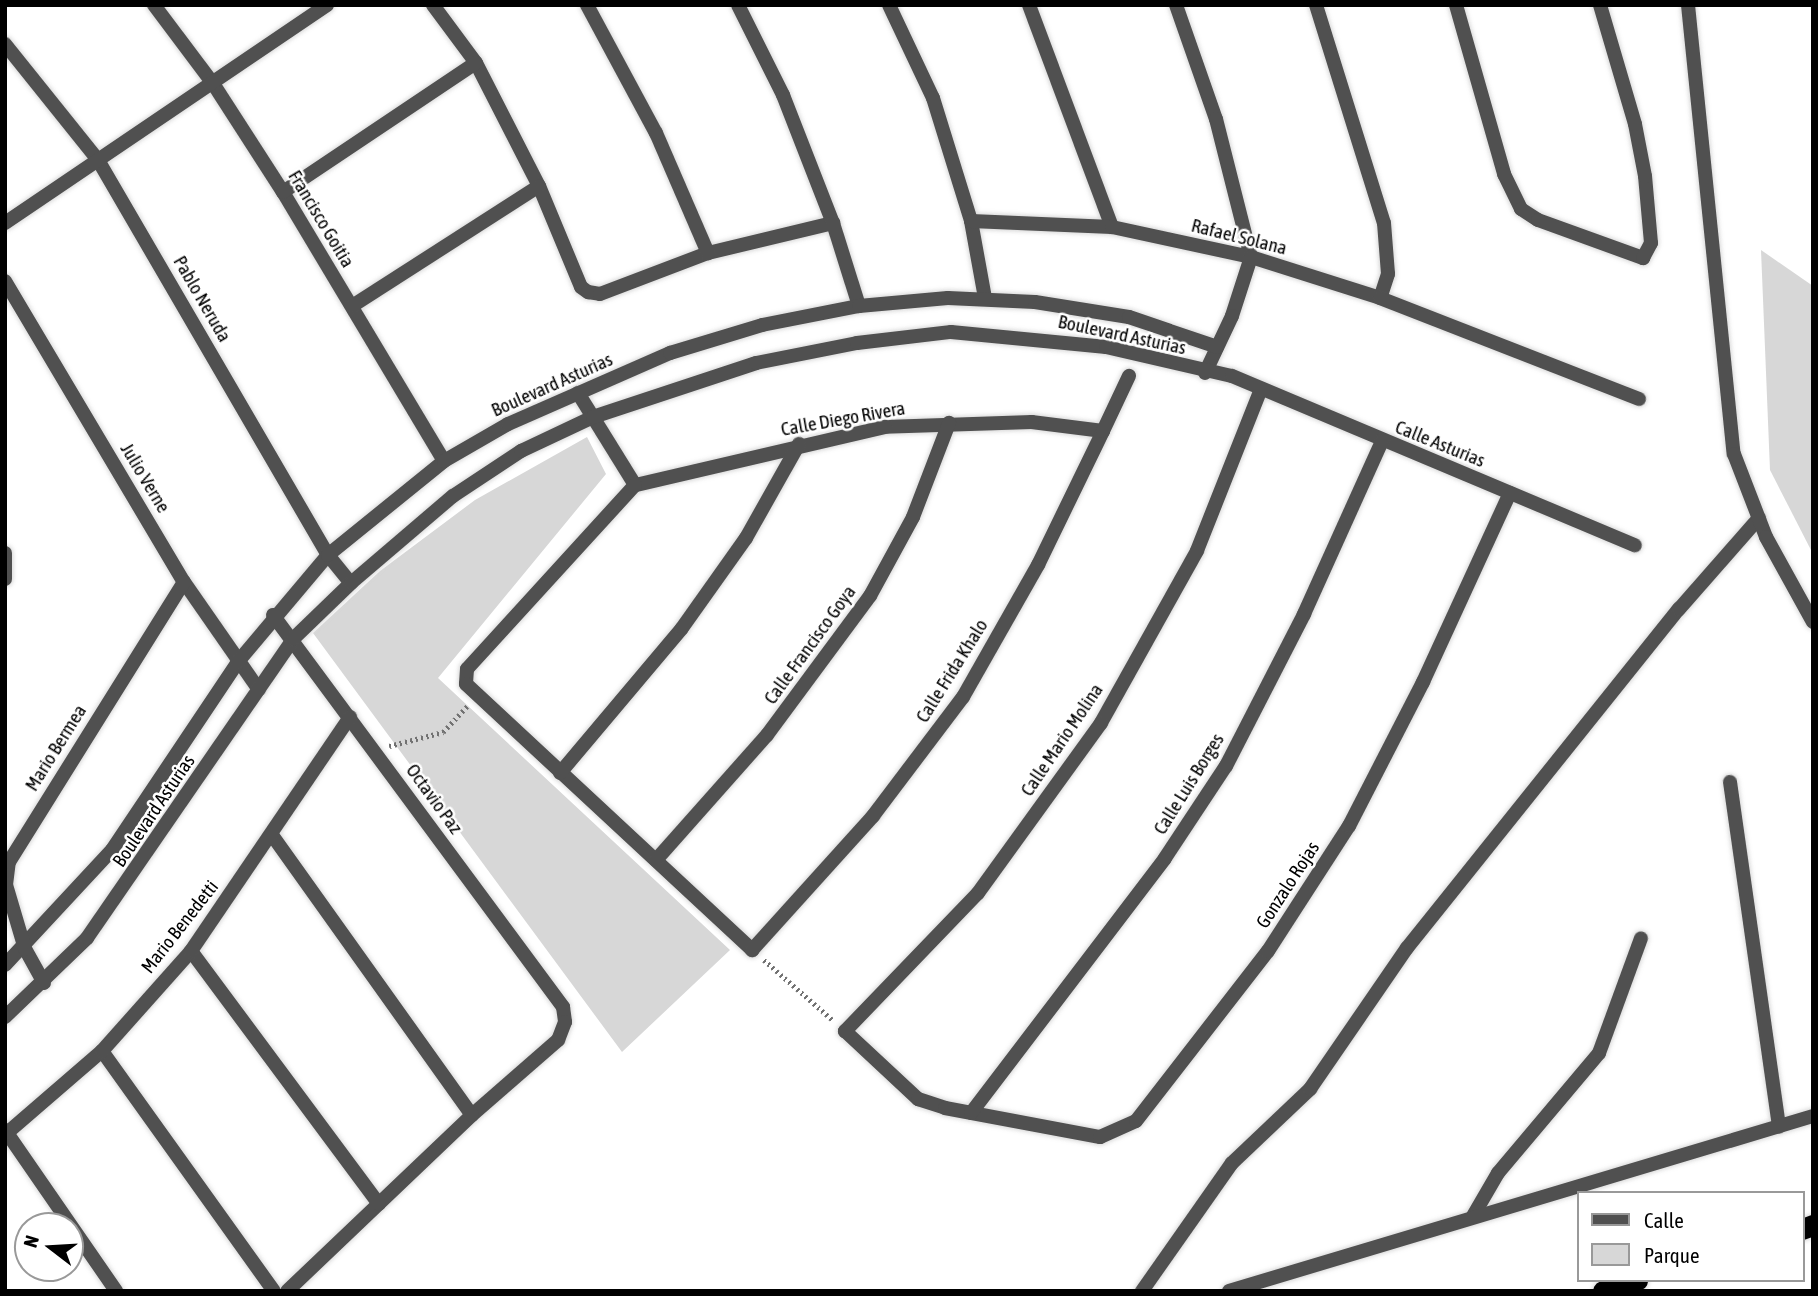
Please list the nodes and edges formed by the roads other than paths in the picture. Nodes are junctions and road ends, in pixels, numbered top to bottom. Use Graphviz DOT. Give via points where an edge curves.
graph roads {
  1 [pos="154,5"];
  2 [pos="433,5"];
  3 [pos="587,5"];
  4 [pos="738,5"];
  5 [pos="889,5"];
  6 [pos="1029,5"];
  7 [pos="1175,5"];
  8 [pos="1316,5"];
  9 [pos="1456,5"];
  10 [pos="1600,5"];
  11 [pos="1688,5"];
  12 [pos="325,6"];
  13 [pos="5,44"];
  14 [pos="476,63"];
  15 [pos="214,85"];
  16 [pos="98,160"];
  17 [pos="538,186"];
  18 [pos="283,192"];
  19 [pos="971,220"];
  20 [pos="5,223"];
  21 [pos="834,223"];
  22 [pos="1112,227"];
  23 [pos="708,253"];
  24 [pos="1251,257"];
  25 [pos="5,281"];
  26 [pos="985,298"];
  27 [pos="1380,298"];
  28 [pos="352,306"];
  29 [pos="859,306"];
  30 [pos="1217,347"];
  31 [pos="1205,373"];
  32 [pos="1129,376"];
  33 [pos="1232,376"];
  34 [pos="1261,389"];
  35 [pos="578,393"];
  36 [pos="1639,399"];
  37 [pos="593,417"];
  38 [pos="949,423"];
  39 [pos="1103,431"];
  40 [pos="1382,441"];
  41 [pos="799,443"];
  42 [pos="444,461"];
  43 [pos="635,485"];
  44 [pos="1510,493"];
  45 [pos="1759,518"];
  46 [pos="1635,545"];
  47 [pos="5,553"];
  48 [pos="328,555"];
  49 [pos="5,579"];
  50 [pos="184,583"];
  51 [pos="351,583"];
  52 [pos="273,615"];
  53 [pos="1813,622"];
  54 [pos="293,639"];
  55 [pos="237,663"];
  56 [pos="259,690"];
  57 [pos="350,717"];
  58 [pos="560,773"];
  59 [pos="1730,782"];
  60 [pos="272,835"];
  61 [pos="656,860"];
  62 [pos="1641,937"];
  63 [pos="25,948"];
  64 [pos="191,951"];
  65 [pos="5,965"];
  66 [pos="44,983"];
  67 [pos="5,1017"];
  68 [pos="845,1031"];
  69 [pos="102,1051"];
  70 [pos="971,1113"];
  71 [pos="472,1115"];
  72 [pos="1813,1116"];
  73 [pos="1779,1127"];
  74 [pos="6,1131"];
  75 [pos="379,1204"];
  76 [pos="1474,1216"];
  77 [pos="1631,1282"];
  78 [pos="116,1291"];
  79 [pos="274,1291"];
  80 [pos="287,1291"];
  81 [pos="1142,1291"];
  82 [pos="1229,1291"];
  83 [pos="1603,1291"];
  1 -- 15 [label="street, Francisco Goitia"];
  2 -- 14 [label="street"];
  3 -- 23 [label="street" via="656,133"];
  4 -- 21 [label="street" via="783,95"];
  5 -- 19 [label="street" via="933,98"];
  6 -- 22 [label="street"];
  7 -- 24 [label="street" via="1216,119"];
  8 -- 27 [label="street" via="1384,223 1388,274"];
  9 -- 10 [label="street" via="1504,174 1521,209 1538,220 1647,257 1651,243 1645,176 1635,124"];
  11 -- 45 [label="street" via="1734,454"];
  12 -- 15 [label="street"];
  13 -- 16 [label="street, Pablo Neruda"];
  14 -- 17 [label="street"];
  14 -- 18 [label="street"];
  15 -- 16 [label="street"];
  15 -- 18 [label="street, Francisco Goitia"];
  16 -- 20 [label="street"];
  16 -- 48 [label="street, Pablo Neruda"];
  17 -- 23 [label="street" via="582,287 600,294"];
  17 -- 28 [label="street"];
  18 -- 28 [label="street, Francisco Goitia"];
  19 -- 22 [label="street, Rafael Solana"];
  19 -- 26 [label="street"];
  21 -- 23 [label="street"];
  21 -- 29 [label="street"];
  22 -- 24 [label="street, Rafael Solana"];
  24 -- 27 [label="street, Rafael Solana"];
  24 -- 30 [label="street"];
  25 -- 50 [label="street, Julio Verne"];
  26 -- 29 [label="street, Boulevard Asturias"];
  26 -- 30 [label="street, Boulevard Asturias" via="1129,317"];
  27 -- 36 [label="street, Rafael Solana"];
  28 -- 42 [label="street, Francisco Goitia"];
  29 -- 35 [label="street, Boulevard Asturias" via="762,326 670,353"];
  30 -- 31 [label="street, Boulevard Asturias"];
  30 -- 33 [label="street"];
  31 -- 33 [label="street, Calle Asturias"];
  31 -- 37 [label="street, Boulevard Asturias" via="1105,347 951,332 857,343 756,363"];
  32 -- 39 [label="street, Calle Frida Khalo"];
  33 -- 34 [label="street, Calle Asturias"];
  34 -- 40 [label="street, Calle Asturias"];
  34 -- 68 [label="street, Calle Mario Molina" via="1197,551 1101,723 978,893"];
  35 -- 37 [label="street"];
  35 -- 42 [label="street, Boulevard Asturias" via="508,424"];
  37 -- 43 [label="street"];
  37 -- 51 [label="street, Boulevard Asturias" via="522,450 465,488"];
  38 -- 39 [label="street, Calle Diego Rivera" via="1032,422"];
  38 -- 41 [label="street, Calle Diego Rivera" via="885,427"];
  38 -- 61 [label="street, Calle Francisco Goya" via="913,517 870,596 767,736"];
  39 -- 61 [label="street, Calle Frida Khalo" via="1038,565 962,697 873,816 752,950"];
  40 -- 44 [label="street, Calle Asturias"];
  40 -- 70 [label="street, Calle Luis Borges" via="1304,614 1226,766 1165,858"];
  41 -- 43 [label="street, Calle Diego Rivera" via="717,468"];
  41 -- 58 [label="street" via="746,538 681,628"];
  42 -- 48 [label="street, Boulevard Asturias"];
  43 -- 58 [label="street" via="467,669 466,684 475,696"];
  44 -- 46 [label="street, Calle Asturias"];
  44 -- 70 [label="street, Gonzalo Rojas" via="1423,682 1349,826 1268,951 1136,1121 1100,1137"];
  45 -- 53 [label="street"];
  45 -- 81 [label="street" via="1679,608 1407,948 1310,1089 1232,1163"];
  47 -- 49 [label="street"];
  48 -- 51 [label="street, Pablo Neruda"];
  48 -- 52 [label="street, Boulevard Asturias"];
  50 -- 55 [label="street, Julio Verne"];
  50 -- 63 [label="street, Mario Bermea" via="9,862 6,885"];
  51 -- 54 [label="street, Boulevard Asturias"];
  52 -- 54 [label="street, Octavio Paz"];
  52 -- 55 [label="street, Boulevard Asturias"];
  54 -- 56 [label="street, Boulevard Asturias"];
  54 -- 57 [label="street, Octavio Paz"];
  55 -- 56 [label="street, Julio Verne"];
  55 -- 63 [label="street, Boulevard Asturias" via="112,850"];
  56 -- 66 [label="street, Boulevard Asturias" via="117,899"];
  57 -- 60 [label="street, Mario Benedetti"];
  57 -- 71 [label="street, Octavio Paz" via="563,1006 565,1022 558,1040"];
  58 -- 61 [label="street"];
  59 -- 73 [label="street"];
  60 -- 64 [label="street, Mario Benedetti"];
  60 -- 71 [label="street"];
  62 -- 76 [label="street" via="1599,1053 1498,1173"];
  63 -- 65 [label="street, Boulevard Asturias"];
  63 -- 66 [label="street, Mario Bermea"];
  64 -- 69 [label="street, Mario Benedetti"];
  64 -- 75 [label="street"];
  66 -- 67 [label="street, Boulevard Asturias"];
  68 -- 70 [label="street, Gonzalo Rojas" via="918,1098"];
  69 -- 74 [label="street, Mario Benedetti"];
  69 -- 79 [label="street"];
  71 -- 75 [label="street"];
  72 -- 73 [label="street"];
  73 -- 76 [label="street"];
  74 -- 78 [label="street"];
  75 -- 80 [label="street"];
  76 -- 82 [label="street"];
  77 -- 83 [label="highway"];
}
